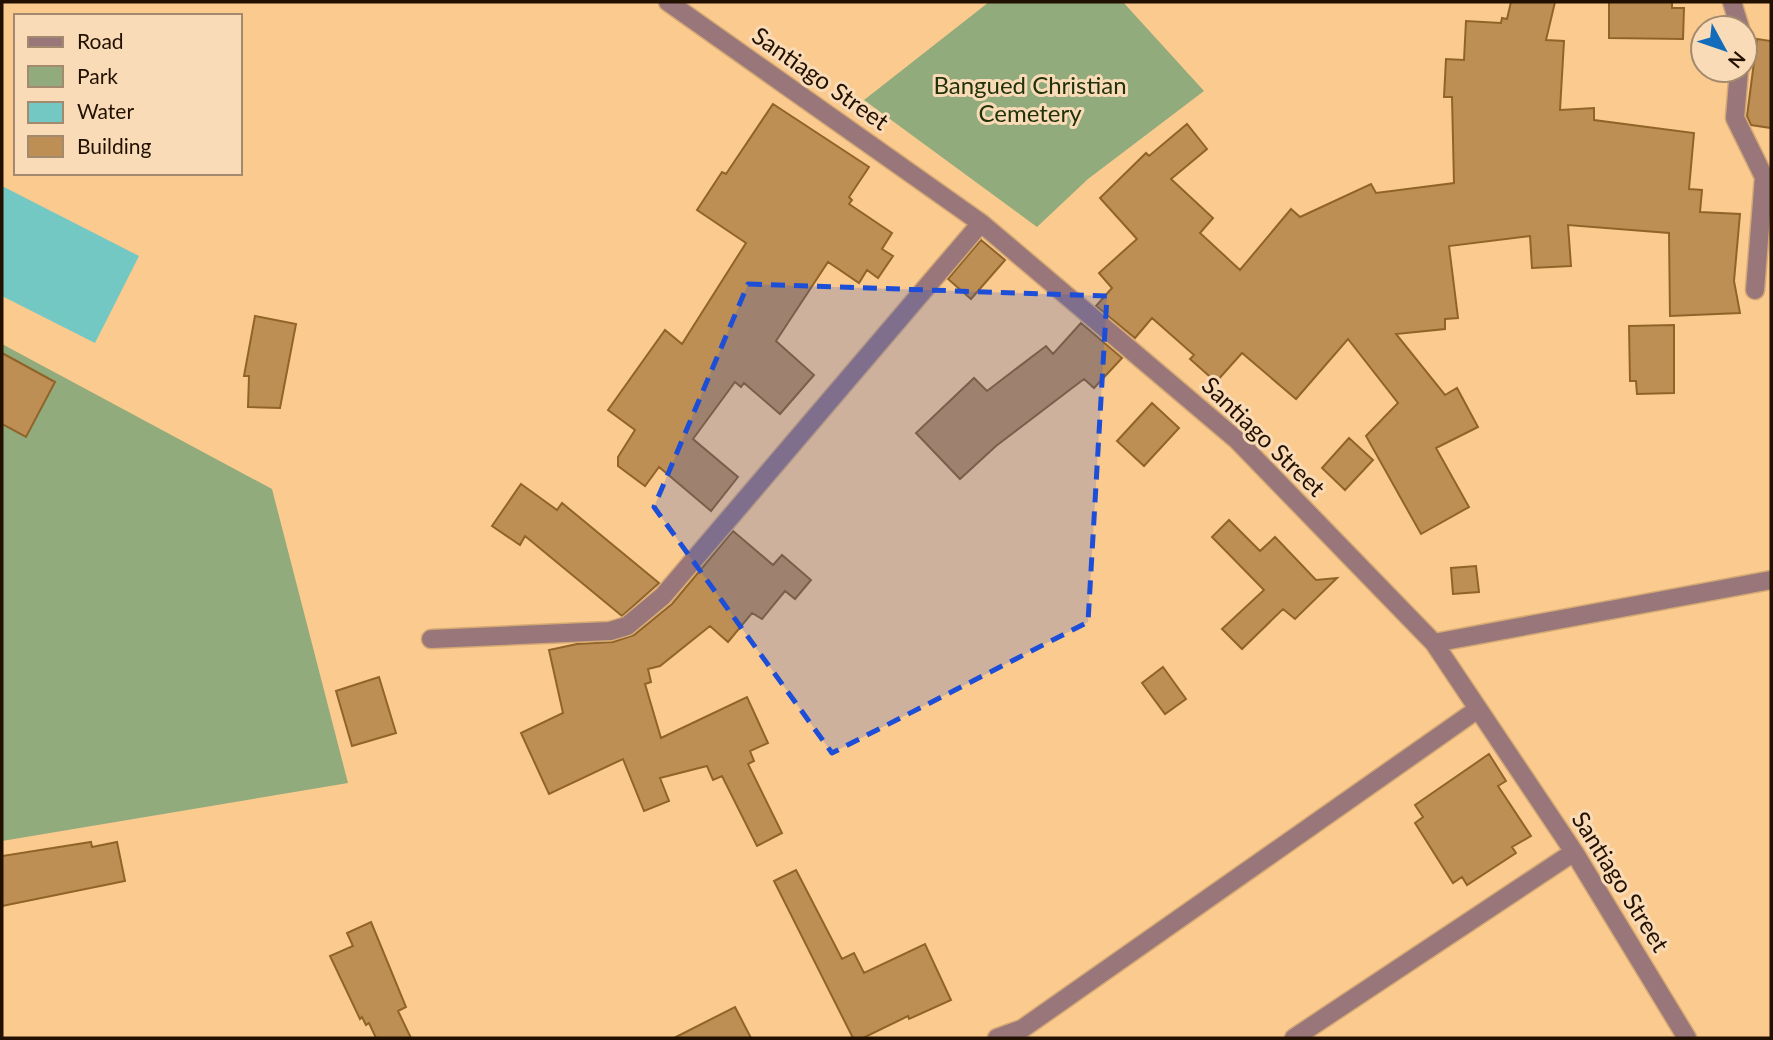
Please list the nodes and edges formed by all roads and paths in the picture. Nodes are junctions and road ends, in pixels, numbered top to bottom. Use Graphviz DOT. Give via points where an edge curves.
graph roads {
  1 [pos="668,2"];
  2 [pos="1738,84"];
  3 [pos="981,223"];
  4 [pos="1755,290"];
  5 [pos="1771,580"];
  6 [pos="431,639"];
  7 [pos="1434,643"];
  8 [pos="1478,709"];
  9 [pos="1574,852"];
  10 [pos="997,1038"];
  11 [pos="1294,1038"];
  12 [pos="1687,1038"];
  1 -- 3 [label="street, Santiago Street"];
  2 -- 4 [label="street" via="1735,118 1764,177"];
  3 -- 6 [label="street" via="663,596 626,626 610,631"];
  3 -- 7 [label="street, Santiago Street" via="1237,440"];
  5 -- 7 [label="street"];
  7 -- 8 [label="street, Santiago Street"];
  8 -- 9 [label="street, Santiago Street"];
  8 -- 10 [label="street" via="1022,1029"];
  9 -- 11 [label="street"];
  9 -- 12 [label="street, Santiago Street"];
}
